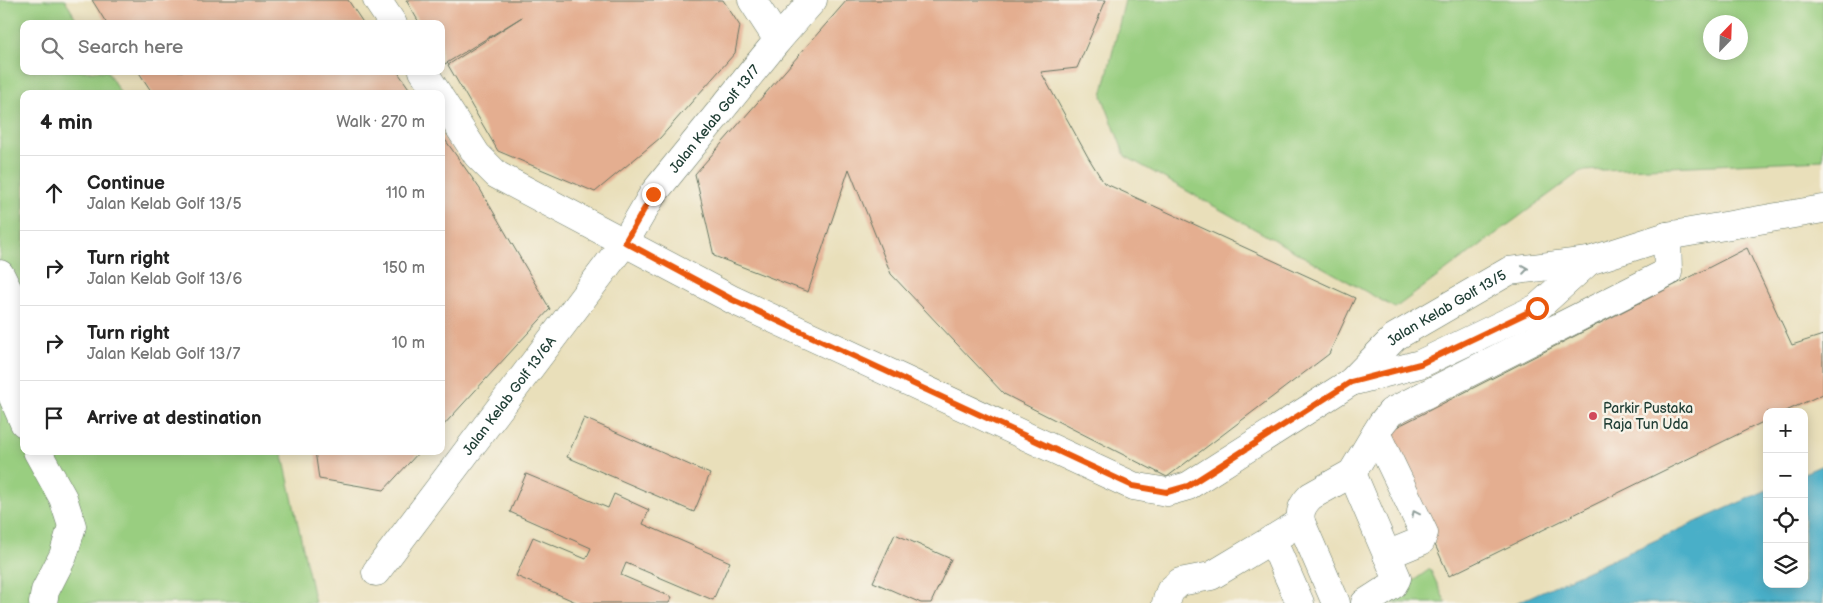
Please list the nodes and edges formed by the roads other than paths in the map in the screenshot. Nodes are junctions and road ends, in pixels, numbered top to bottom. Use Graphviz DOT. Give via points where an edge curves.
graph roads {
  1 [pos="377,0"];
  2 [pos="752,0"];
  3 [pos="812,0"];
  4 [pos="390,20"];
  5 [pos="778,40"];
  6 [pos="426,75"];
  7 [pos="435,90"];
  8 [pos="445,106"];
  9 [pos="1823,209"];
  10 [pos="1667,236"];
  11 [pos="625,242"];
  12 [pos="1589,261"];
  13 [pos="0,274"];
  14 [pos="1351,382"];
  15 [pos="20,413"];
  16 [pos="1376,433"];
  17 [pos="40,455"];
  18 [pos="1352,473"];
  19 [pos="1301,522"];
  20 [pos="1272,539"];
  21 [pos="1387,555"];
  22 [pos="376,572"];
  23 [pos="43,603"];
  24 [pos="1166,603"];
  25 [pos="1300,603"];
  26 [pos="1336,603"];
  27 [pos="1365,603"];
  1 -- 4 [label="street"];
  2 -- 5 [label="street"];
  3 -- 5 [label="street, Jalan Kelab Golf 13/7"];
  5 -- 11 [label="street, Jalan Kelab Golf 13/7" via="653,194"];
  6 -- 7 [label="street"];
  8 -- 11 [label="street, Jalan Kelab Golf 13/5" via="477,155 497,175"];
  9 -- 10 [label="street, Jalan Kelab Golf 13/5"];
  10 -- 12 [label="street, Jalan Kelab Golf 13/5"];
  10 -- 16 [label="street" via="1670,279 1391,412"];
  11 -- 14 [label="street, Jalan Kelab Golf 13/5" via="733,300 1133,486 1167,492 1188,486"];
  11 -- 22 [label="street, Jalan Kelab Golf 13/6A"];
  12 -- 14 [label="street, Jalan Kelab Golf 13/5" via="1537,308 1420,364"];
  14 -- 12 [label="street, Jalan Kelab Golf 13/5, one-way" via="1395,337 1509,271"];
  13 -- 15 [label="street" via="9,292 11,324 7,361 12,393"];
  16 -- 18 [label="street"];
  21 -- 16 [label="street, one-way" via="1420,541 1424,533"];
  17 -- 23 [label="street" via="72,526"];
  18 -- 19 [label="street" via="1311,496 1300,514"];
  18 -- 21 [label="street"];
  19 -- 20 [label="street"];
  19 -- 26 [label="street"];
  20 -- 24 [label="street" via="1211,576 1180,582 1170,591"];
  20 -- 25 [label="street"];
  21 -- 27 [label="street" via="1396,580"];
}
